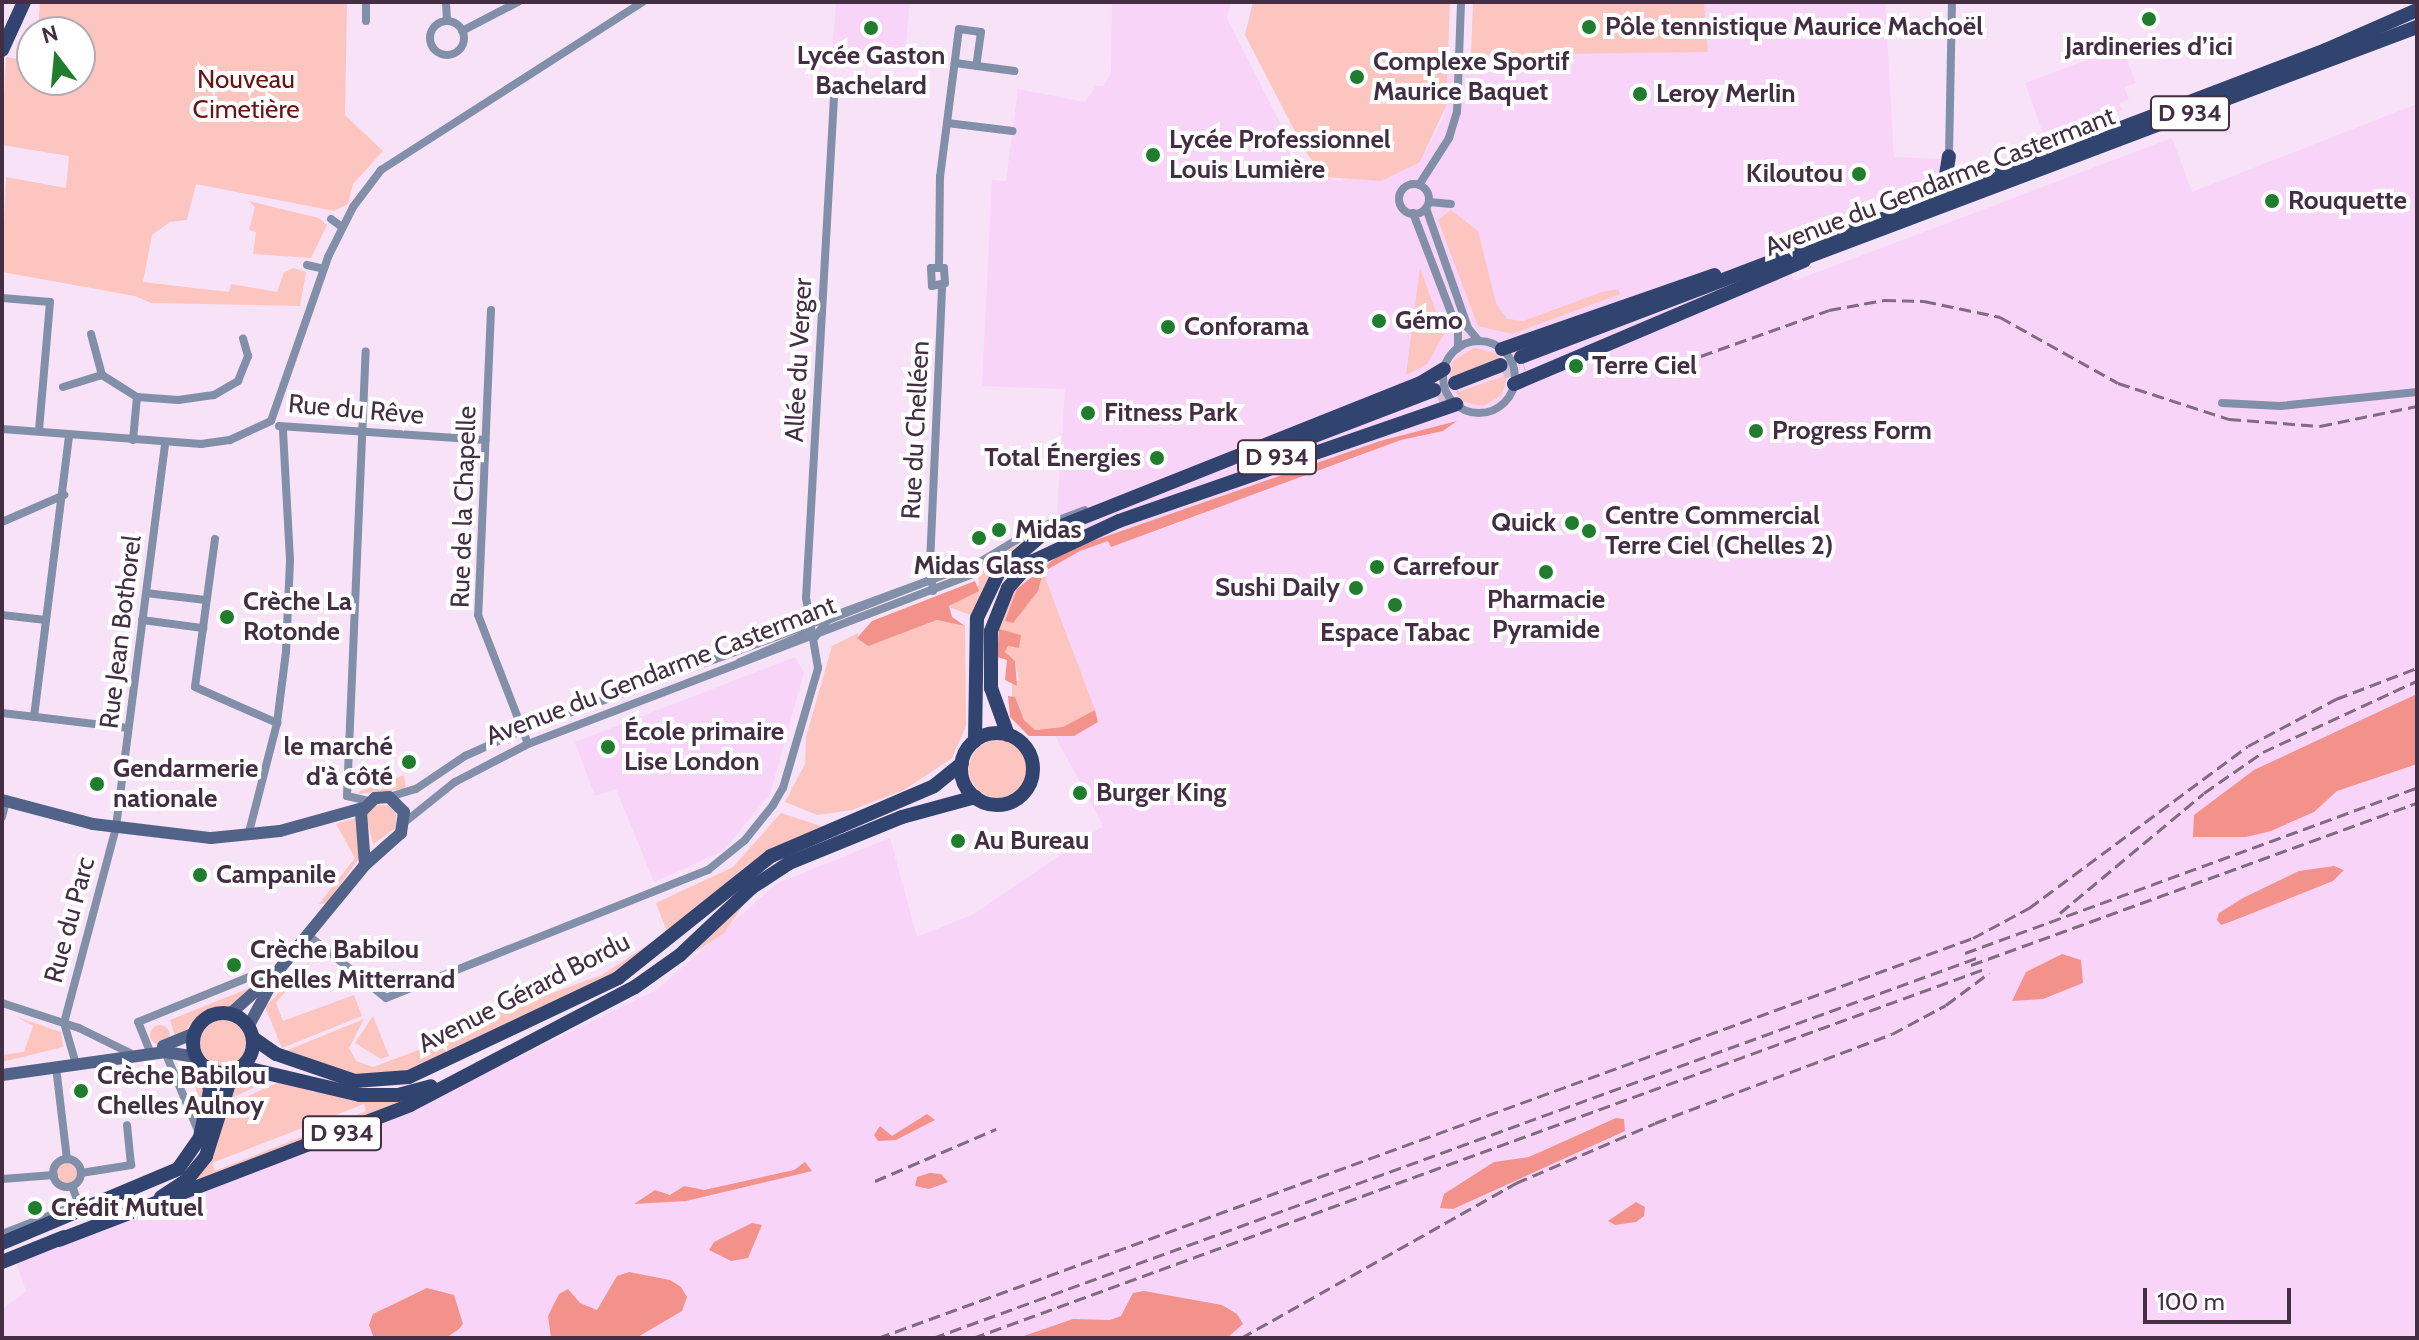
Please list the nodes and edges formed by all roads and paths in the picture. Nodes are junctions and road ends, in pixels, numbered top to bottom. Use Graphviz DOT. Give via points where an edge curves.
graph roads {
  1 [pos="17,2"];
  2 [pos="24,2"];
  3 [pos="366,2"];
  4 [pos="446,2"];
  5 [pos="518,2"];
  6 [pos="643,2"];
  7 [pos="1461,2"];
  8 [pos="1952,2"];
  9 [pos="2415,18"];
  10 [pos="366,21"];
  11 [pos="447,21"];
  12 [pos="462,31"];
  13 [pos="2,34"];
  14 [pos="2,50"];
  15 [pos="955,63"];
  16 [pos="976,66"];
  17 [pos="1014,71"];
  18 [pos="834,99"];
  19 [pos="947,123"];
  20 [pos="1013,131"];
  21 [pos="1949,156"];
  22 [pos="1987,176"];
  23 [pos="1419,185"];
  24 [pos="1953,196"];
  25 [pos="1928,198"];
  26 [pos="1451,204"];
  27 [pos="1427,205"];
  28 [pos="1413,213"];
  29 [pos="331,219"];
  30 [pos="342,227"];
  31 [pos="1836,247"];
  32 [pos="307,265"];
  33 [pos="324,269"];
  34 [pos="2,298"];
  35 [pos="491,310"];
  36 [pos="91,334"];
  37 [pos="243,339"];
  38 [pos="1479,341"];
  39 [pos="1458,348"];
  40 [pos="1502,349"];
  41 [pos="366,351"];
  42 [pos="1502,368"];
  43 [pos="1444,369"];
  44 [pos="102,375"];
  45 [pos="1514,384"];
  46 [pos="63,387"];
  47 [pos="1456,392"];
  48 [pos="2417,392"];
  49 [pos="137,397"];
  50 [pos="2222,403"];
  51 [pos="271,421"];
  52 [pos="2,429"];
  53 [pos="283,429"];
  54 [pos="39,431"];
  55 [pos="362,434"];
  56 [pos="69,435"];
  57 [pos="133,440"];
  58 [pos="486,440"];
  59 [pos="165,442"];
  60 [pos="64,495"];
  61 [pos="1117,503"];
  62 [pos="1119,521"];
  63 [pos="2,522"];
  64 [pos="215,539"];
  65 [pos="1026,550"];
  66 [pos="974,574"];
  67 [pos="934,581"];
  68 [pos="146,593"];
  69 [pos="206,600"];
  70 [pos="2,615"];
  71 [pos="46,620"];
  72 [pos="142,620"];
  73 [pos="810,623"];
  74 [pos="203,628"];
  75 [pos="814,638"];
  76 [pos="736,666"];
  77 [pos="2,713"];
  78 [pos="34,717"];
  79 [pos="277,723"];
  80 [pos="128,728"];
  81 [pos="523,730"];
  82 [pos="1008,735"];
  83 [pos="975,741"];
  84 [pos="528,744"];
  85 [pos="962,763"];
  86 [pos="347,796"];
  87 [pos="389,797"];
  88 [pos="975,797"];
  89 [pos="4,800"];
  90 [pos="366,805"];
  91 [pos="2,817"];
  92 [pos="333,819"];
  93 [pos="405,822"];
  94 [pos="116,827"];
  95 [pos="248,836"];
  96 [pos="365,865"];
  97 [pos="308,935"];
  98 [pos="266,976"];
  99 [pos="614,999"];
  100 [pos="2,1003"];
  101 [pos="230,1014"];
  102 [pos="64,1023"];
  103 [pos="195,1033"];
  104 [pos="250,1033"];
  105 [pos="149,1049"];
  106 [pos="165,1052"];
  107 [pos="130,1053"];
  108 [pos="117,1057"];
  109 [pos="201,1062"];
  110 [pos="76,1064"];
  111 [pos="56,1067"];
  112 [pos="237,1069"];
  113 [pos="2,1075"];
  114 [pos="127,1125"];
  115 [pos="200,1137"];
  116 [pos="67,1159"];
  117 [pos="81,1173"];
  118 [pos="54,1175"];
  119 [pos="2,1179"];
  120 [pos="72,1186"];
  121 [pos="83,1207"];
  122 [pos="2,1234"];
  123 [pos="59,1240"];
  124 [pos="2,1243"];
  125 [pos="2,1262"];
  1 -- 13 [label="main road"];
  2 -- 14 [label="main road"];
  3 -- 10 [label="street"];
  4 -- 11 [label="street"];
  5 -- 12 [label="street"];
  6 -- 30 [label="street" via="397,156 367,186"];
  7 -- 23 [label="street" via="1457,112 1449,138"];
  8 -- 21 [label="street"];
  9 -- 22 [label="main road, Avenue du Gendarme Castermant / D 934"];
  9 -- 24 [label="main road, Avenue du Gendarme Castermant / D 934"];
  11 -- 12 [label="street"];
  11 -- 12 [label="street" via="430,34 440,53 461,47"];
  15 -- 16 [label="street"];
  15 -- 16 [label="street, Rue du Chelléen" via="959,29 981,32"];
  15 -- 19 [label="street, Rue du Chelléen"];
  16 -- 17 [label="street"];
  18 -- 73 [label="street, Allée du Verger" via="806,598"];
  19 -- 20 [label="street"];
  19 -- 67 [label="street, Rue du Chelléen" via="940,177 939,268 945,270"];
  21 -- 22 [label="main road" via="1961,174"];
  21 -- 24 [label="main road"];
  21 -- 25 [label="main road" via="1945,181"];
  22 -- 24 [label="main road, Avenue du Gendarme Castermant / D 934"];
  23 -- 27 [label="street"];
  23 -- 28 [label="street" via="1406,187 1400,195 1402,207"];
  24 -- 25 [label="main road, Avenue du Gendarme Castermant / D 934"];
  24 -- 31 [label="main road" via="1934,220"];
  25 -- 31 [label="main road, Avenue du Gendarme Castermant / D 934" via="1523,361"];
  25 -- 40 [label="main road"];
  26 -- 27 [label="street"];
  27 -- 28 [label="street"];
  27 -- 38 [label="street" via="1468,328"];
  28 -- 39 [label="street" via="1458,331"];
  29 -- 30 [label="street"];
  30 -- 33 [label="street"];
  31 -- 45 [label="main road"];
  32 -- 33 [label="street"];
  33 -- 51 [label="street"];
  34 -- 54 [label="street" via="50,302"];
  35 -- 58 [label="street, Rue de la Chapelle"];
  36 -- 44 [label="street"];
  37 -- 49 [label="street" via="248,356 238,381 214,395 178,400"];
  38 -- 39 [label="street"];
  38 -- 40 [label="street"];
  39 -- 43 [label="street"];
  40 -- 45 [label="street" via="1513,365"];
  41 -- 55 [label="street"];
  42 -- 47 [label="main road"];
  43 -- 47 [label="street" via="1445,388"];
  43 -- 61 [label="main road" via="1419,384"];
  44 -- 46 [label="street"];
  44 -- 49 [label="street"];
  45 -- 47 [label="street" via="1503,404 1487,412"];
  47 -- 62 [label="main road"];
  48 -- 50 [label="street" via="2280,406"];
  49 -- 57 [label="street"];
  51 -- 53 [label="street, Rue du Rêve"];
  51 -- 59 [label="street" via="218,442"];
  52 -- 54 [label="street"];
  53 -- 55 [label="street, Rue du Rêve"];
  53 -- 79 [label="street" via="290,560"];
  54 -- 56 [label="street"];
  55 -- 58 [label="street, Rue du Rêve"];
  55 -- 86 [label="street"];
  56 -- 57 [label="street"];
  56 -- 60 [label="street"];
  57 -- 59 [label="street"];
  58 -- 81 [label="street, Rue de la Chapelle" via="479,625"];
  59 -- 68 [label="street, Rue Jean Bothorel"];
  60 -- 63 [label="street"];
  60 -- 71 [label="street"];
  61 -- 65 [label="main road" via="1044,533"];
  61 -- 67 [label="street, Avenue du Gendarme Castermant" via="1059,519"];
  62 -- 65 [label="main road, D 934" via="1436,394"];
  62 -- 82 [label="main road, Avenue Gérard Bordu / D 934" via="1050,550 1008,588 993,622 988,662 995,709"];
  64 -- 69 [label="street"];
  65 -- 83 [label="main road, Avenue Gérard Bordu / D 934" via="999,572 977,618"];
  66 -- 67 [label="street"];
  67 -- 73 [label="street, Avenue du Gendarme Castermant"];
  67 -- 75 [label="street, Avenue du Gendarme Castermant"];
  68 -- 69 [label="street"];
  68 -- 72 [label="street, Rue Jean Bothorel"];
  69 -- 74 [label="street"];
  70 -- 71 [label="street"];
  71 -- 78 [label="street"];
  72 -- 74 [label="street"];
  72 -- 80 [label="street, Rue Jean Bothorel"];
  73 -- 75 [label="street, Allée du Verger"];
  73 -- 76 [label="street" via="801,636 746,656"];
  73 -- 81 [label="street, Avenue du Gendarme Castermant" via="601,706 589,704"];
  74 -- 79 [label="street" via="195,687"];
  75 -- 76 [label="street, Avenue du Gendarme Castermant"];
  75 -- 97 [label="street, Allée du Verger" via="818,668 783,788 723,862 386,998"];
  76 -- 84 [label="street, Avenue du Gendarme Castermant"];
  77 -- 78 [label="street"];
  78 -- 80 [label="street"];
  79 -- 95 [label="street"];
  80 -- 94 [label="street, Rue Jean Bothorel"];
  81 -- 84 [label="street, Rue de la Chapelle"];
  81 -- 87 [label="street, Avenue du Gendarme Castermant" via="465,756 416,789"];
  82 -- 83 [label="main road"];
  82 -- 88 [label="main road, Avenue Gérard Bordu" via="1031,759 1027,788 1002,804"];
  83 -- 85 [label="main road, Avenue Gérard Bordu"];
  84 -- 93 [label="street, Avenue du Gendarme Castermant" via="455,782"];
  85 -- 88 [label="main road" via="964,782"];
  85 -- 104 [label="main road, Avenue Gérard Bordu / D 934" via="934,786 771,856 618,978 409,1077 355,1081 276,1054"];
  86 -- 90 [label="street"];
  86 -- 92 [label="street"];
  87 -- 90 [label="street"];
  87 -- 93 [label="street" via="402,807"];
  88 -- 99 [label="main road, Avenue Gérard Bordu / D 934" via="902,817 789,863 751,888 666,966"];
  89 -- 91 [label="street"];
  89 -- 94 [label="street"];
  90 -- 92 [label="street"];
  90 -- 96 [label="street"];
  92 -- 95 [label="street"];
  93 -- 96 [label="street"];
  94 -- 95 [label="street" via="186,837"];
  94 -- 102 [label="street, Rue du Parc"];
  96 -- 97 [label="street"];
  97 -- 98 [label="street"];
  98 -- 101 [label="street"];
  98 -- 104 [label="street"];
  98 -- 105 [label="street" via="138,1022"];
  99 -- 112 [label="main road, D 934" via="523,1038 438,1084 398,1095 360,1095"];
  99 -- 123 [label="main road, D 934" via="393,1112"];
  100 -- 102 [label="street"];
  101 -- 103 [label="main road" via="209,1017"];
  101 -- 104 [label="main road"];
  102 -- 107 [label="street"];
  102 -- 110 [label="street"];
  103 -- 105 [label="street"];
  103 -- 109 [label="main road"];
  104 -- 112 [label="main road"];
  105 -- 107 [label="street"];
  106 -- 108 [label="street"];
  106 -- 109 [label="street"];
  106 -- 115 [label="street"];
  107 -- 108 [label="street"];
  108 -- 110 [label="street"];
  109 -- 112 [label="main road"];
  109 -- 115 [label="main road" via="210,1091"];
  110 -- 111 [label="street"];
  111 -- 113 [label="street"];
  111 -- 116 [label="street"];
  112 -- 123 [label="main road" via="210,1147 186,1181 157,1200"];
  114 -- 117 [label="street" via="131,1165"];
  115 -- 121 [label="main road" via="188,1159 168,1176"];
  116 -- 117 [label="street"];
  116 -- 118 [label="street" via="55,1166"];
  117 -- 120 [label="street"];
  118 -- 119 [label="street"];
  118 -- 120 [label="street" via="60,1185"];
  120 -- 121 [label="street"];
  121 -- 122 [label="street"];
  121 -- 124 [label="main road"];
  123 -- 125 [label="main road, D 934"];
}
